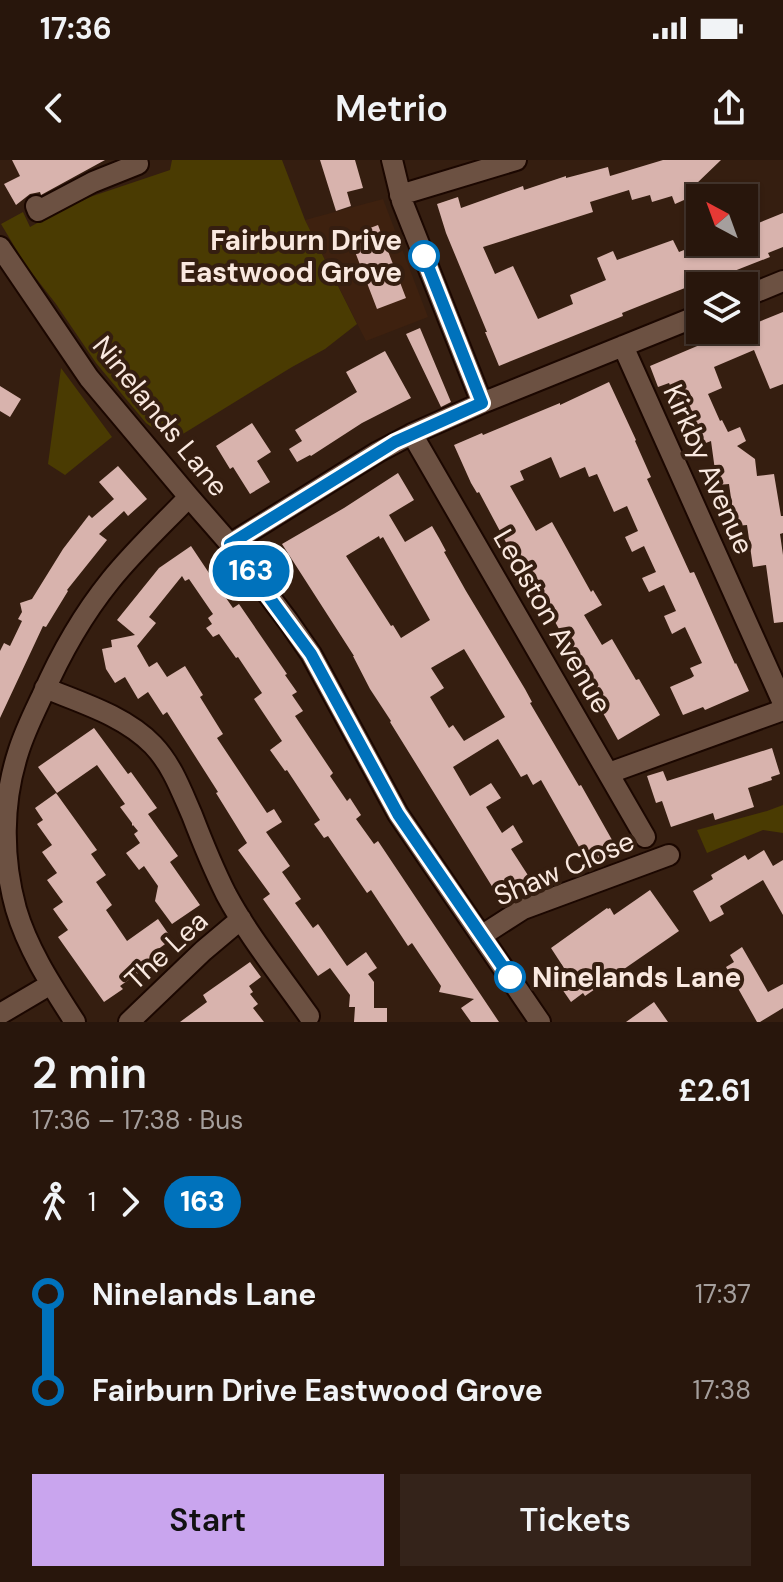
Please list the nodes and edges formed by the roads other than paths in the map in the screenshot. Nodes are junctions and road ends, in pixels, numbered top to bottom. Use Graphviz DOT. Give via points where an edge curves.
graph roads {
  1 [pos="392,160"];
  2 [pos="516,160"];
  3 [pos="138,162"];
  4 [pos="400,195"];
  5 [pos="36,206"];
  6 [pos="0,247"];
  7 [pos="783,281"];
  8 [pos="758,291"];
  9 [pos="686,321"];
  10 [pos="623,346"];
  11 [pos="482,403"];
  12 [pos="412,434"];
  13 [pos="189,497"];
  14 [pos="230,544"];
  15 [pos="45,688"];
  16 [pos="783,703"];
  17 [pos="783,710"];
  18 [pos="609,773"];
  19 [pos="645,837"];
  20 [pos="669,855"];
  21 [pos="241,919"];
  22 [pos="481,936"];
  23 [pos="51,984"];
  24 [pos="0,1014"];
  25 [pos="309,1016"];
  26 [pos="75,1022"];
  27 [pos="129,1022"];
  28 [pos="540,1022"];
  1 -- 4 [label="street"];
  2 -- 4 [label="street"];
  3 -- 5 [label="street" via="38,211"];
  4 -- 11 [label="street"];
  6 -- 13 [label="street, Ninelands Lane" via="89,378"];
  7 -- 8 [label="street"];
  9 -- 10 [label="street"];
  10 -- 11 [label="street"];
  10 -- 16 [label="street, Kirkby Avenue"];
  11 -- 12 [label="street"];
  12 -- 14 [label="street"];
  12 -- 18 [label="street, Ledston Avenue"];
  13 -- 14 [label="street, Ninelands Lane"];
  13 -- 15 [label="street" via="92,605"];
  14 -- 22 [label="street, Ninelands Lane" via="311,654 398,814"];
  15 -- 21 [label="street" via="130,726 162,754"];
  15 -- 23 [label="street" via="12,775 6,842 16,909"];
  17 -- 18 [label="street"];
  18 -- 19 [label="street, Ledston Avenue"];
  20 -- 22 [label="street, Shaw Close" via="523,909"];
  21 -- 25 [label="street"];
  21 -- 27 [label="street, The Lea"];
  22 -- 28 [label="street, Ninelands Lane"];
  23 -- 24 [label="street"];
  23 -- 26 [label="street"];
}
